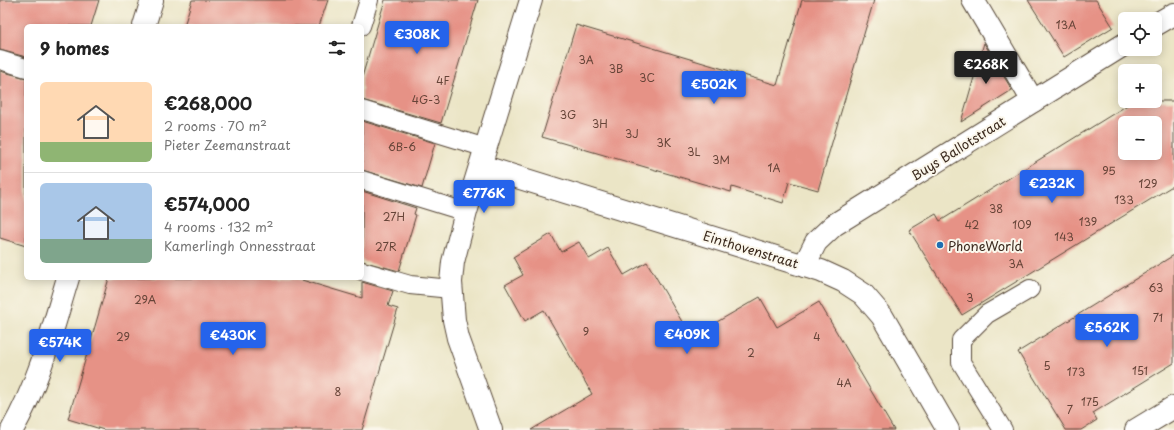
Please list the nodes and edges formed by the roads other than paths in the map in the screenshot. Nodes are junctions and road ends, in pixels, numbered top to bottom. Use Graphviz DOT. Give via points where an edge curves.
graph roads {
  1 [pos="152,0"];
  2 [pos="368,0"];
  3 [pos="531,0"];
  4 [pos="974,0"];
  5 [pos="1174,14"];
  6 [pos="1162,21"];
  7 [pos="145,24"];
  8 [pos="361,24"];
  9 [pos="1118,48"];
  10 [pos="0,60"];
  11 [pos="24,67"];
  12 [pos="1033,100"];
  13 [pos="364,111"];
  14 [pos="484,157"];
  15 [pos="364,181"];
  16 [pos="466,212"];
  17 [pos="804,266"];
  18 [pos="364,272"];
  19 [pos="67,280"];
  20 [pos="451,289"];
  21 [pos="1030,289"];
  22 [pos="1174,407"];
  23 [pos="12,430"];
  24 [pos="491,430"];
  25 [pos="948,430"];
  26 [pos="1003,430"];
  27 [pos="1136,430"];
  1 -- 7 [label="street"];
  2 -- 8 [label="lane"];
  3 -- 14 [label="street"];
  4 -- 12 [label="street"];
  5 -- 6 [label="street"];
  9 -- 12 [label="street, Buys Ballotstraat"];
  10 -- 11 [label="lane"];
  12 -- 17 [label="street, Buys Ballotstraat" via="834,225 816,242"];
  13 -- 14 [label="lane"];
  14 -- 16 [label="street"];
  14 -- 17 [label="street, Einthovenstraat"];
  15 -- 16 [label="lane"];
  16 -- 20 [label="street" via="453,262"];
  17 -- 25 [label="street, Einthovenstraat" via="843,281 872,304 882,316"];
  18 -- 20 [label="lane" via="410,285"];
  19 -- 23 [label="street" via="35,383"];
  20 -- 24 [label="street" via="458,338"];
  21 -- 26 [label="lane" via="987,314 961,340 961,362"];
  22 -- 27 [label="street"];
}
